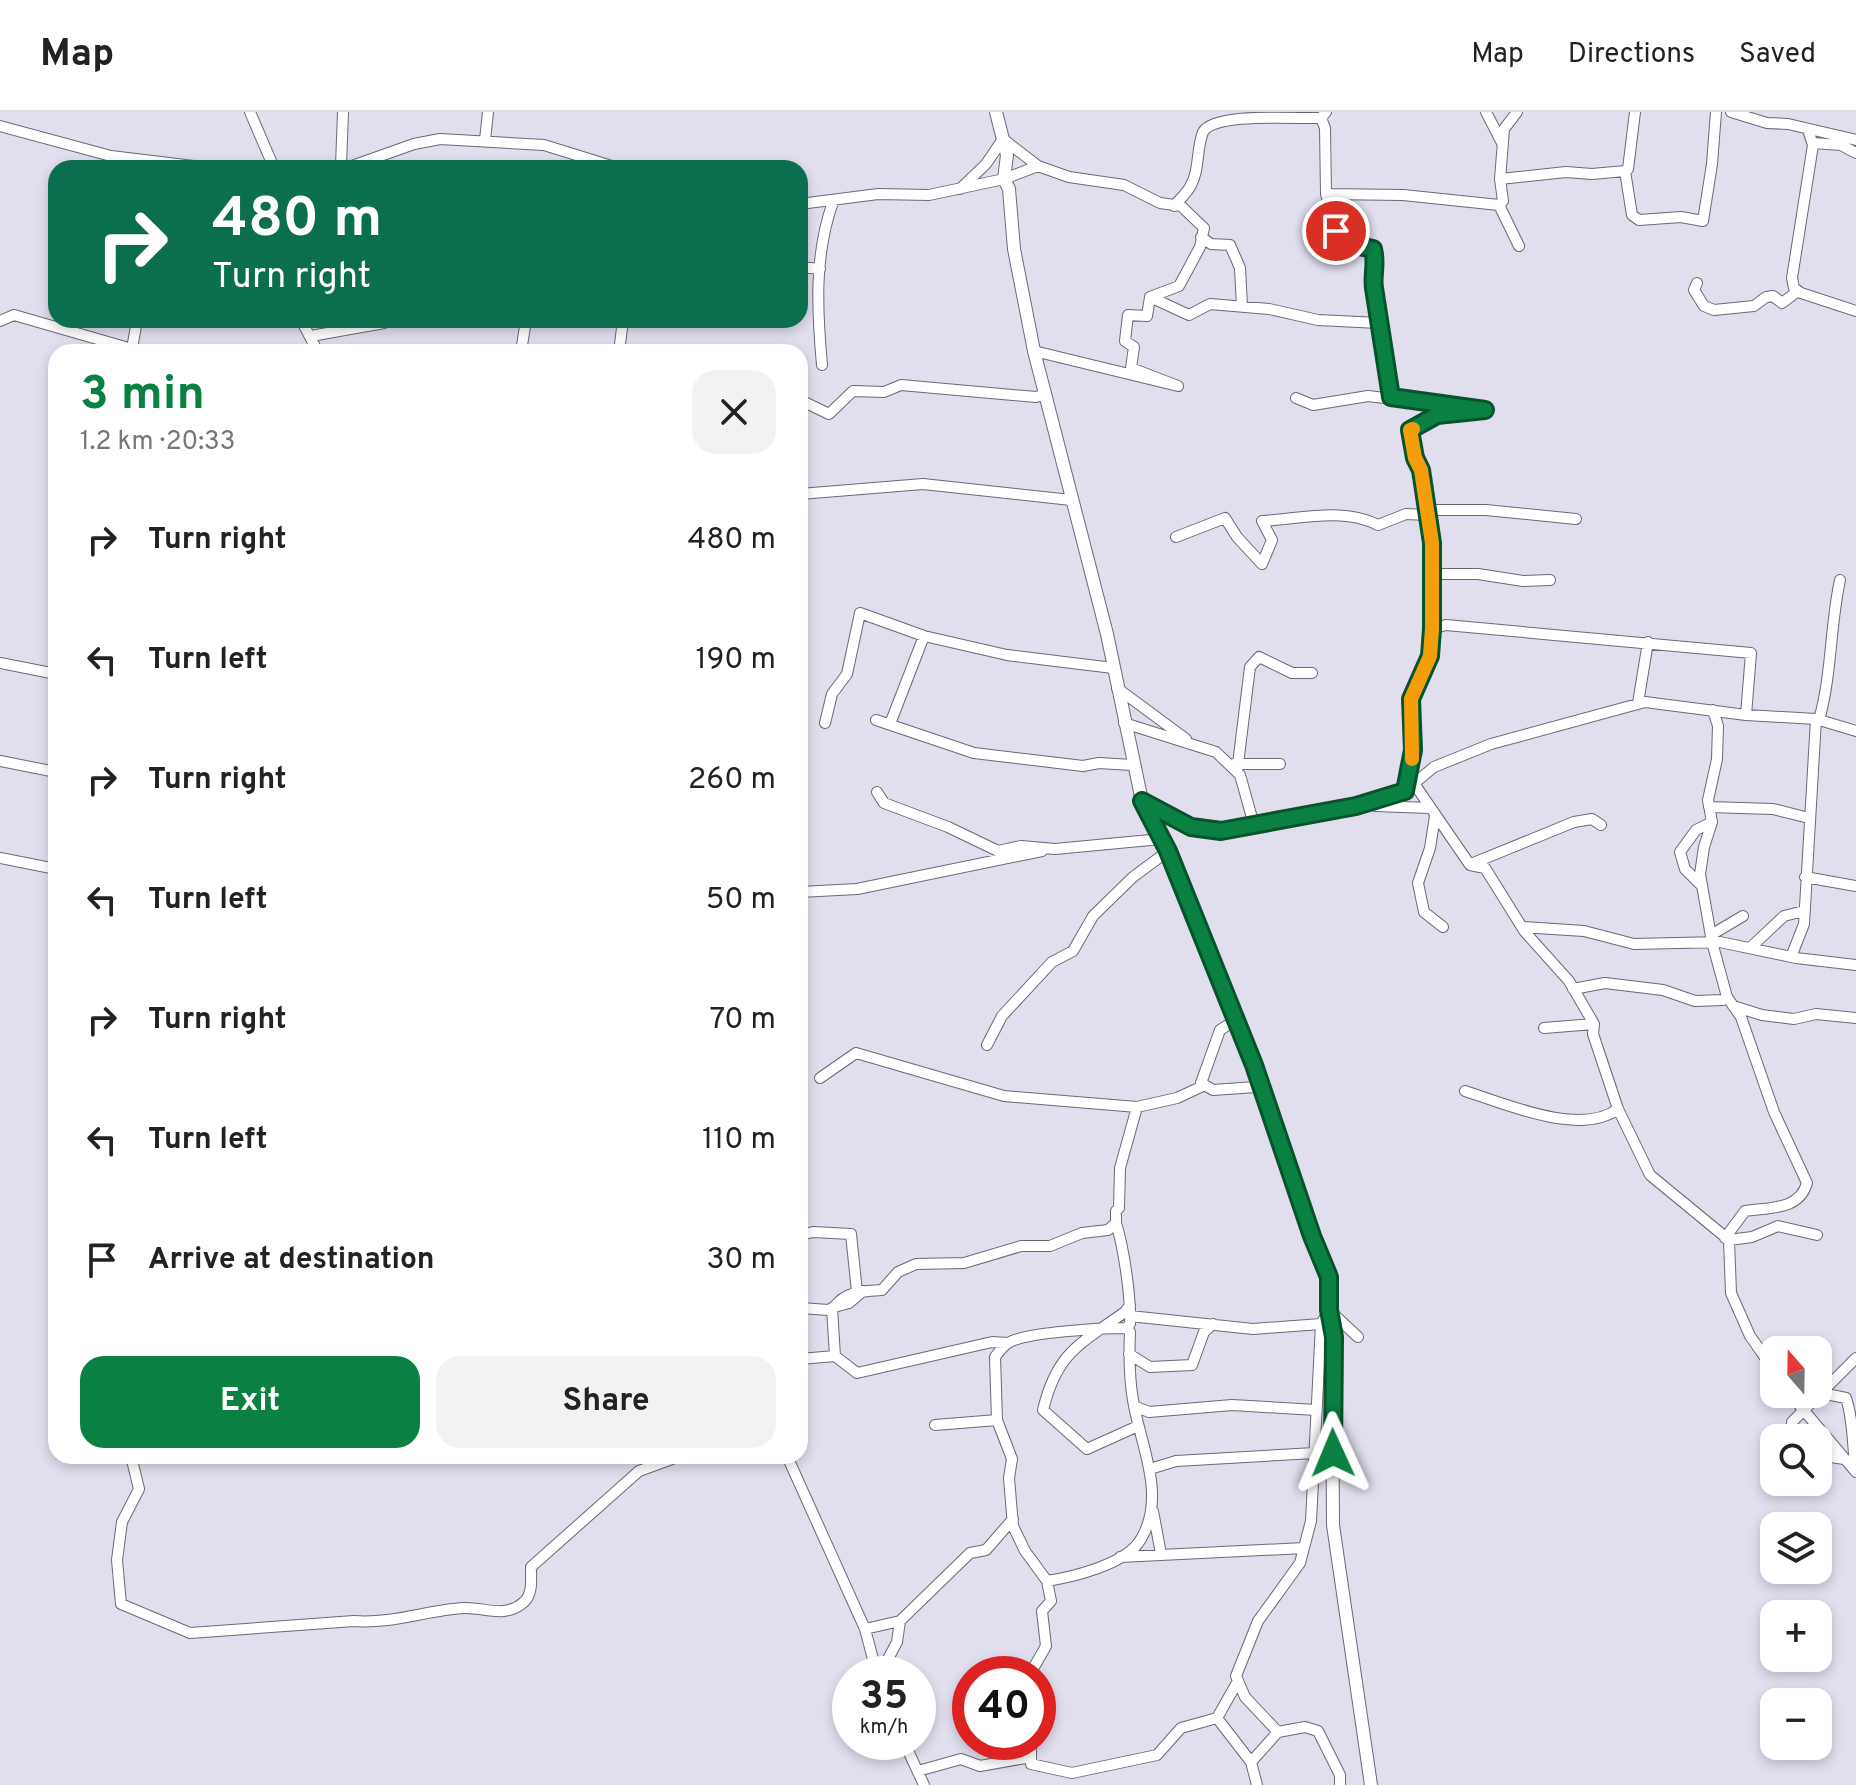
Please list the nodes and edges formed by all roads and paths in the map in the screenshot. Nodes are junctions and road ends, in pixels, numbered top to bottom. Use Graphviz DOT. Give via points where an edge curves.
graph roads {
  1 [pos="250,112"];
  2 [pos="343,112"];
  3 [pos="488,112"];
  4 [pos="996,112"];
  5 [pos="1486,112"];
  6 [pos="1517,112"];
  7 [pos="1635,112"];
  8 [pos="1716,112"];
  9 [pos="1731,112"];
  10 [pos="1324,115"];
  11 [pos="0,126"];
  12 [pos="1808,130"];
  13 [pos="1003,139"];
  14 [pos="485,140"];
  15 [pos="1856,140"];
  16 [pos="1502,143"];
  17 [pos="1813,143"];
  18 [pos="1856,153"];
  19 [pos="390,154"];
  20 [pos="140,160"];
  21 [pos="271,160"];
  22 [pos="341,160"];
  23 [pos="366,160"];
  24 [pos="390,160"];
  25 [pos="592,160"];
  26 [pos="1038,166"];
  27 [pos="1625,171"];
  28 [pos="1004,179"];
  29 [pos="1500,179"];
  30 [pos="960,189"];
  31 [pos="1326,194"];
  32 [pos="833,202"];
  33 [pos="808,204"];
  34 [pos="1499,205"];
  35 [pos="1174,206"];
  36 [pos="1201,237"];
  37 [pos="1519,246"];
  38 [pos="808,268"];
  39 [pos="820,269"];
  40 [pos="1697,283"];
  41 [pos="1798,291"];
  42 [pos="1150,297"];
  43 [pos="1242,306"];
  44 [pos="1856,311"];
  45 [pos="0,321"];
  46 [pos="1379,323"];
  47 [pos="48,325"];
  48 [pos="58,328"];
  49 [pos="306,328"];
  50 [pos="356,328"];
  51 [pos="311,336"];
  52 [pos="113,344"];
  53 [pos="314,344"];
  54 [pos="1034,351"];
  55 [pos="822,365"];
  56 [pos="1046,394"];
  57 [pos="1391,397"];
  58 [pos="1296,398"];
  59 [pos="808,404"];
  60 [pos="808,493"];
  61 [pos="1071,500"];
  62 [pos="1427,513"];
  63 [pos="1576,519"];
  64 [pos="1176,537"];
  65 [pos="1432,574"];
  66 [pos="1550,580"];
  67 [pos="1840,580"];
  68 [pos="1432,629"];
  69 [pos="924,636"];
  70 [pos="1648,642"];
  71 [pos="0,663"];
  72 [pos="1113,668"];
  73 [pos="48,672"];
  74 [pos="1312,673"];
  75 [pos="1117,688"];
  76 [pos="1638,703"];
  77 [pos="1713,710"];
  78 [pos="1746,715"];
  79 [pos="876,720"];
  80 [pos="1818,720"];
  81 [pos="825,723"];
  82 [pos="1124,723"];
  83 [pos="890,724"];
  84 [pos="1856,731"];
  85 [pos="1195,746"];
  86 [pos="0,761"];
  87 [pos="1280,764"];
  88 [pos="1132,765"];
  89 [pos="1234,767"];
  90 [pos="48,770"];
  91 [pos="1413,782"];
  92 [pos="1405,791"];
  93 [pos="877,792"];
  94 [pos="1142,801"];
  95 [pos="1361,805"];
  96 [pos="1709,807"];
  97 [pos="1432,812"];
  98 [pos="1809,818"];
  99 [pos="1712,822"];
  100 [pos="1254,825"];
  101 [pos="1601,825"];
  102 [pos="1161,839"];
  103 [pos="1051,849"];
  104 [pos="1168,851"];
  105 [pos="0,858"];
  106 [pos="1470,865"];
  107 [pos="48,867"];
  108 [pos="1805,877"];
  109 [pos="1856,886"];
  110 [pos="1702,887"];
  111 [pos="808,892"];
  112 [pos="1804,911"];
  113 [pos="1743,916"];
  114 [pos="1443,927"];
  115 [pos="1522,927"];
  116 [pos="1712,939"];
  117 [pos="1750,948"];
  118 [pos="1791,957"];
  119 [pos="1856,965"];
  120 [pos="1573,989"];
  121 [pos="1730,1002"];
  122 [pos="1856,1018"];
  123 [pos="1231,1023"];
  124 [pos="1594,1024"];
  125 [pos="1544,1028"];
  126 [pos="987,1045"];
  127 [pos="820,1078"];
  128 [pos="1205,1085"];
  129 [pos="1256,1087"];
  130 [pos="1465,1091"];
  131 [pos="1137,1107"];
  132 [pos="1618,1109"];
  133 [pos="1116,1223"];
  134 [pos="808,1233"];
  135 [pos="1817,1235"];
  136 [pos="1727,1239"];
  137 [pos="860,1292"];
  138 [pos="1131,1304"];
  139 [pos="808,1308"];
  140 [pos="833,1308"];
  141 [pos="1329,1310"];
  142 [pos="1130,1316"];
  143 [pos="1213,1324"];
  144 [pos="1321,1324"];
  145 [pos="1102,1328"];
  146 [pos="1126,1328"];
  147 [pos="1358,1337"];
  148 [pos="1008,1343"];
  149 [pos="1760,1350"];
  150 [pos="1129,1354"];
  151 [pos="835,1356"];
  152 [pos="808,1358"];
  153 [pos="1856,1358"];
  154 [pos="1832,1382"];
  155 [pos="1832,1395"];
  156 [pos="1134,1406"];
  157 [pos="1802,1408"];
  158 [pos="1808,1408"];
  159 [pos="1316,1410"];
  160 [pos="1805,1412"];
  161 [pos="997,1420"];
  162 [pos="1792,1424"];
  163 [pos="935,1425"];
  164 [pos="1138,1426"];
  165 [pos="1314,1453"];
  166 [pos="1832,1457"];
  167 [pos="1844,1459"];
  168 [pos="133,1464"];
  169 [pos="658,1464"];
  170 [pos="791,1464"];
  171 [pos="1150,1469"];
  172 [pos="1856,1472"];
  173 [pos="1152,1505"];
  174 [pos="1013,1519"];
  175 [pos="1304,1548"];
  176 [pos="1161,1554"];
  177 [pos="1118,1557"];
  178 [pos="1047,1581"];
  179 [pos="900,1621"];
  180 [pos="865,1629"];
  181 [pos="873,1656"];
  182 [pos="889,1656"];
  183 [pos="1040,1656"];
  184 [pos="1238,1681"];
  185 [pos="1217,1718"];
  186 [pos="1278,1732"];
  187 [pos="913,1760"];
  188 [pos="957,1760"];
  189 [pos="964,1760"];
  190 [pos="1014,1760"];
  191 [pos="1031,1760"];
  192 [pos="1251,1762"];
  193 [pos="918,1771"];
  194 [pos="924,1785"];
  195 [pos="1257,1785"];
  196 [pos="1340,1785"];
  197 [pos="1371,1785"];
  1 -- 21 [label="street"];
  2 -- 22 [label="street"];
  3 -- 14 [label="street"];
  4 -- 13 [label="street"];
  5 -- 16 [label="street"];
  6 -- 16 [label="street" via="1504,129"];
  7 -- 27 [label="street"];
  8 -- 27 [label="street" via="1703,221 1639,220 1632,215"];
  9 -- 12 [label="street"];
  10 -- 31 [label="street"];
  10 -- 35 [label="street" via="1242,116 1209,123 1190,186"];
  11 -- 20 [label="street"];
  12 -- 15 [label="street"];
  12 -- 17 [label="street"];
  13 -- 26 [label="street"];
  13 -- 28 [label="street"];
  13 -- 30 [label="street"];
  14 -- 19 [label="street" via="428,140"];
  14 -- 25 [label="street" via="544,145"];
  16 -- 29 [label="street"];
  17 -- 18 [label="street" via="1841,145"];
  17 -- 41 [label="street" via="1792,270"];
  19 -- 23 [label="street"];
  19 -- 24 [label="street"];
  26 -- 28 [label="street"];
  26 -- 35 [label="street" via="1069,177 1124,185"];
  27 -- 29 [label="street"];
  28 -- 30 [label="street"];
  28 -- 54 [label="street"];
  29 -- 34 [label="street"];
  30 -- 32 [label="street"];
  31 -- 34 [label="street"];
  31 -- 46 [label="street" via="1336,231 1373,249"];
  32 -- 33 [label="street"];
  32 -- 39 [label="street"];
  34 -- 37 [label="street"];
  35 -- 36 [label="street" via="1198,221 1204,228"];
  36 -- 42 [label="street" via="1179,286"];
  36 -- 43 [label="street" via="1211,244 1230,245 1237,257"];
  38 -- 39 [label="street"];
  39 -- 55 [label="street" via="816,301"];
  40 -- 41 [label="street" via="1694,290 1704,306 1714,310 1754,306 1773,296 1782,303"];
  41 -- 44 [label="street"];
  42 -- 43 [label="street" via="1189,315 1210,304"];
  42 -- 54 [label="street" via="1147,316 1128,315 1125,341 1134,347 1131,368 1178,386"];
  43 -- 46 [label="street" via="1318,320"];
  45 -- 47 [label="street" via="14,315"];
  46 -- 57 [label="street"];
  48 -- 52 [label="street"];
  49 -- 51 [label="street"];
  50 -- 51 [label="street"];
  51 -- 53 [label="street"];
  54 -- 56 [label="street"];
  56 -- 59 [label="street" via="901,385 884,392 853,391 829,414"];
  56 -- 61 [label="street"];
  57 -- 58 [label="street" via="1313,405"];
  57 -- 62 [label="street" via="1485,410 1437,415 1410,430"];
  60 -- 61 [label="street" via="923,484"];
  61 -- 72 [label="street"];
  62 -- 63 [label="street" via="1486,510"];
  62 -- 64 [label="street" via="1406,514 1378,525 1330,514 1262,521 1272,540 1262,564 1225,518"];
  62 -- 65 [label="street"];
  65 -- 66 [label="street"];
  65 -- 68 [label="street"];
  67 -- 80 [label="street"];
  68 -- 70 [label="street" via="1446,625"];
  68 -- 92 [label="street" via="1430,656 1411,699 1413,750"];
  69 -- 72 [label="street" via="1007,655"];
  69 -- 81 [label="street" via="860,613 847,674 832,694"];
  69 -- 83 [label="street"];
  70 -- 76 [label="street"];
  70 -- 78 [label="street" via="1751,653"];
  71 -- 73 [label="street"];
  72 -- 75 [label="street"];
  74 -- 89 [label="street" via="1292,673 1259,657 1250,667"];
  75 -- 82 [label="street"];
  75 -- 85 [label="street"];
  76 -- 77 [label="street"];
  76 -- 91 [label="street" via="1491,744 1434,767"];
  77 -- 78 [label="street"];
  77 -- 96 [label="street" via="1717,759"];
  78 -- 80 [label="street"];
  79 -- 83 [label="street"];
  80 -- 84 [label="street"];
  80 -- 98 [label="street"];
  82 -- 85 [label="street"];
  82 -- 88 [label="street"];
  83 -- 88 [label="street" via="974,753 1083,766"];
  85 -- 89 [label="street" via="1216,752"];
  86 -- 90 [label="street"];
  87 -- 89 [label="street"];
  88 -- 94 [label="street"];
  89 -- 100 [label="street"];
  91 -- 92 [label="street"];
  91 -- 97 [label="street"];
  92 -- 95 [label="street"];
  93 -- 103 [label="street" via="884,803 998,851 1021,846"];
  94 -- 100 [label="street" via="1191,827 1221,831"];
  94 -- 102 [label="street"];
  95 -- 97 [label="street"];
  95 -- 100 [label="street"];
  96 -- 98 [label="street" via="1773,809"];
  96 -- 99 [label="street"];
  97 -- 106 [label="street"];
  97 -- 114 [label="street" via="1430,848 1418,883 1424,912"];
  98 -- 108 [label="street"];
  99 -- 110 [label="street" via="1704,847"];
  99 -- 110 [label="street" via="1696,830 1680,852 1685,869"];
  101 -- 106 [label="street" via="1592,819 1574,822"];
  102 -- 103 [label="street"];
  102 -- 104 [label="street"];
  103 -- 111 [label="street" via="857,889"];
  104 -- 126 [label="street" via="1093,916 1073,951 1052,962 1002,1016"];
  104 -- 141 [label="street" via="1263,1087 1329,1277"];
  105 -- 107 [label="street"];
  106 -- 115 [label="street" via="1485,868"];
  108 -- 109 [label="street"];
  108 -- 112 [label="street"];
  110 -- 116 [label="street"];
  112 -- 117 [label="street" via="1784,916"];
  112 -- 118 [label="street"];
  113 -- 116 [label="street"];
  115 -- 116 [label="street" via="1584,931 1634,944"];
  115 -- 120 [label="street"];
  116 -- 117 [label="street"];
  116 -- 121 [label="street"];
  117 -- 118 [label="street"];
  118 -- 119 [label="street"];
  120 -- 121 [label="street" via="1605,983 1663,990 1695,1001"];
  120 -- 124 [label="street"];
  121 -- 122 [label="street" via="1762,1015"];
  121 -- 136 [label="street" via="1741,1017 1774,1112 1807,1183 1804,1194 1789,1206 1745,1211"];
  123 -- 128 [label="street" via="1220,1030 1211,1049 1201,1083"];
  124 -- 125 [label="street"];
  124 -- 132 [label="street"];
  127 -- 131 [label="street" via="856,1053 1004,1096"];
  128 -- 129 [label="street" via="1213,1090"];
  128 -- 131 [label="street"];
  130 -- 132 [label="street" via="1550,1117 1605,1118"];
  131 -- 133 [label="street" via="1120,1168"];
  132 -- 136 [label="street" via="1650,1175"];
  133 -- 137 [label="street" via="1050,1246 1021,1246 964,1263 916,1264 898,1272 882,1290"];
  133 -- 138 [label="street"];
  134 -- 137 [label="street" via="851,1234"];
  135 -- 136 [label="street" via="1778,1226 1752,1237"];
  136 -- 149 [label="street" via="1731,1293"];
  137 -- 140 [label="street"];
  138 -- 142 [label="street"];
  138 -- 145 [label="street"];
  139 -- 140 [label="street"];
  140 -- 151 [label="street"];
  141 -- 144 [label="street"];
  141 -- 147 [label="street"];
  141 -- 197 [label="street" via="1334,1337 1333,1525"];
  142 -- 143 [label="street"];
  142 -- 146 [label="street"];
  143 -- 144 [label="street" via="1253,1329"];
  143 -- 150 [label="street" via="1204,1332 1192,1365 1150,1367"];
  144 -- 159 [label="street"];
  145 -- 146 [label="street"];
  145 -- 148 [label="street"];
  145 -- 164 [label="street" via="1066,1357 1048,1388 1043,1410 1087,1449"];
  146 -- 150 [label="street"];
  148 -- 151 [label="street" via="992,1342 857,1373"];
  148 -- 161 [label="street" via="995,1357"];
  150 -- 156 [label="street"];
  151 -- 152 [label="street"];
  153 -- 154 [label="street"];
  155 -- 172 [label="street" via="1846,1398 1853,1418"];
  156 -- 159 [label="street" via="1149,1412 1232,1405"];
  156 -- 164 [label="street"];
  157 -- 160 [label="street"];
  158 -- 160 [label="street"];
  159 -- 165 [label="street"];
  160 -- 162 [label="street"];
  160 -- 167 [label="street"];
  161 -- 163 [label="street"];
  161 -- 174 [label="street" via="1012,1459"];
  164 -- 171 [label="street"];
  165 -- 171 [label="street" via="1176,1461"];
  165 -- 175 [label="street" via="1311,1521"];
  166 -- 167 [label="street"];
  167 -- 172 [label="street"];
  168 -- 169 [label="street" via="139,1489 122,1522 117,1560 121,1604 190,1633 377,1622 467,1607 499,1612 523,1603 530,1592 531,1567 573,1527 639,1471"];
  170 -- 180 [label="street"];
  171 -- 173 [label="street"];
  173 -- 176 [label="street"];
  173 -- 177 [label="street" via="1141,1541"];
  174 -- 178 [label="street" via="1025,1551"];
  174 -- 179 [label="street" via="986,1550 970,1553"];
  175 -- 176 [label="street"];
  175 -- 184 [label="street" via="1300,1563 1258,1621"];
  176 -- 177 [label="street"];
  177 -- 178 [label="street" via="1089,1574"];
  178 -- 183 [label="street" via="1051,1601 1042,1611 1046,1646"];
  179 -- 180 [label="street"];
  179 -- 182 [label="street"];
  180 -- 181 [label="street"];
  184 -- 185 [label="street"];
  184 -- 186 [label="street" via="1245,1697"];
  185 -- 191 [label="street" via="1181,1728 1157,1755 1072,1773"];
  185 -- 192 [label="street"];
  186 -- 192 [label="street"];
  186 -- 196 [label="street" via="1305,1727 1318,1731"];
  187 -- 193 [label="street"];
  188 -- 193 [label="street"];
  189 -- 190 [label="street" via="980,1766"];
  192 -- 195 [label="street"];
  193 -- 194 [label="street"];
}
